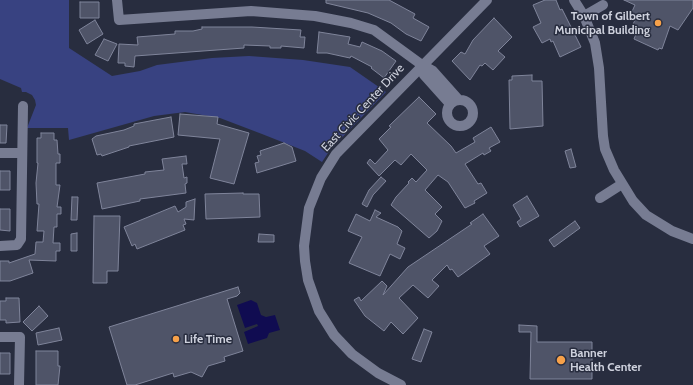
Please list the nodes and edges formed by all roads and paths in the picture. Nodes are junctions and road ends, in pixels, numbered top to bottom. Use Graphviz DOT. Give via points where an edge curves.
graph roads {
  1 [pos="117,0"];
  2 [pos="487,0"];
  3 [pos="574,0"];
  4 [pos="603,5"];
  5 [pos="584,16"];
  6 [pos="422,65"];
  7 [pos="454,102"];
  8 [pos="23,106"];
  9 [pos="0,153"];
  10 [pos="22,153"];
  11 [pos="622,184"];
  12 [pos="600,198"];
  13 [pos="693,239"];
  14 [pos="0,246"];
  15 [pos="0,337"];
  16 [pos="19,385"];
  17 [pos="401,385"];
  1 -- 6 [label="street" via="120,20 251,12 315,16 351,23 374,30"];
  2 -- 6 [label="street, East Civic Center Drive"];
  3 -- 5 [label="street"];
  4 -- 5 [label="street"];
  5 -- 11 [label="street" via="598,55 605,149"];
  6 -- 7 [label="street" via="424,75"];
  6 -- 17 [label="street, East Civic Center Drive" via="330,162 309,208 304,246 308,280 314,298 334,335 365,364"];
  8 -- 10 [label="street"];
  9 -- 10 [label="street"];
  10 -- 14 [label="street" via="21,239 17,245"];
  11 -- 12 [label="street"];
  11 -- 13 [label="street" via="646,215 672,231"];
  15 -- 16 [label="street" via="20,337"];
}
